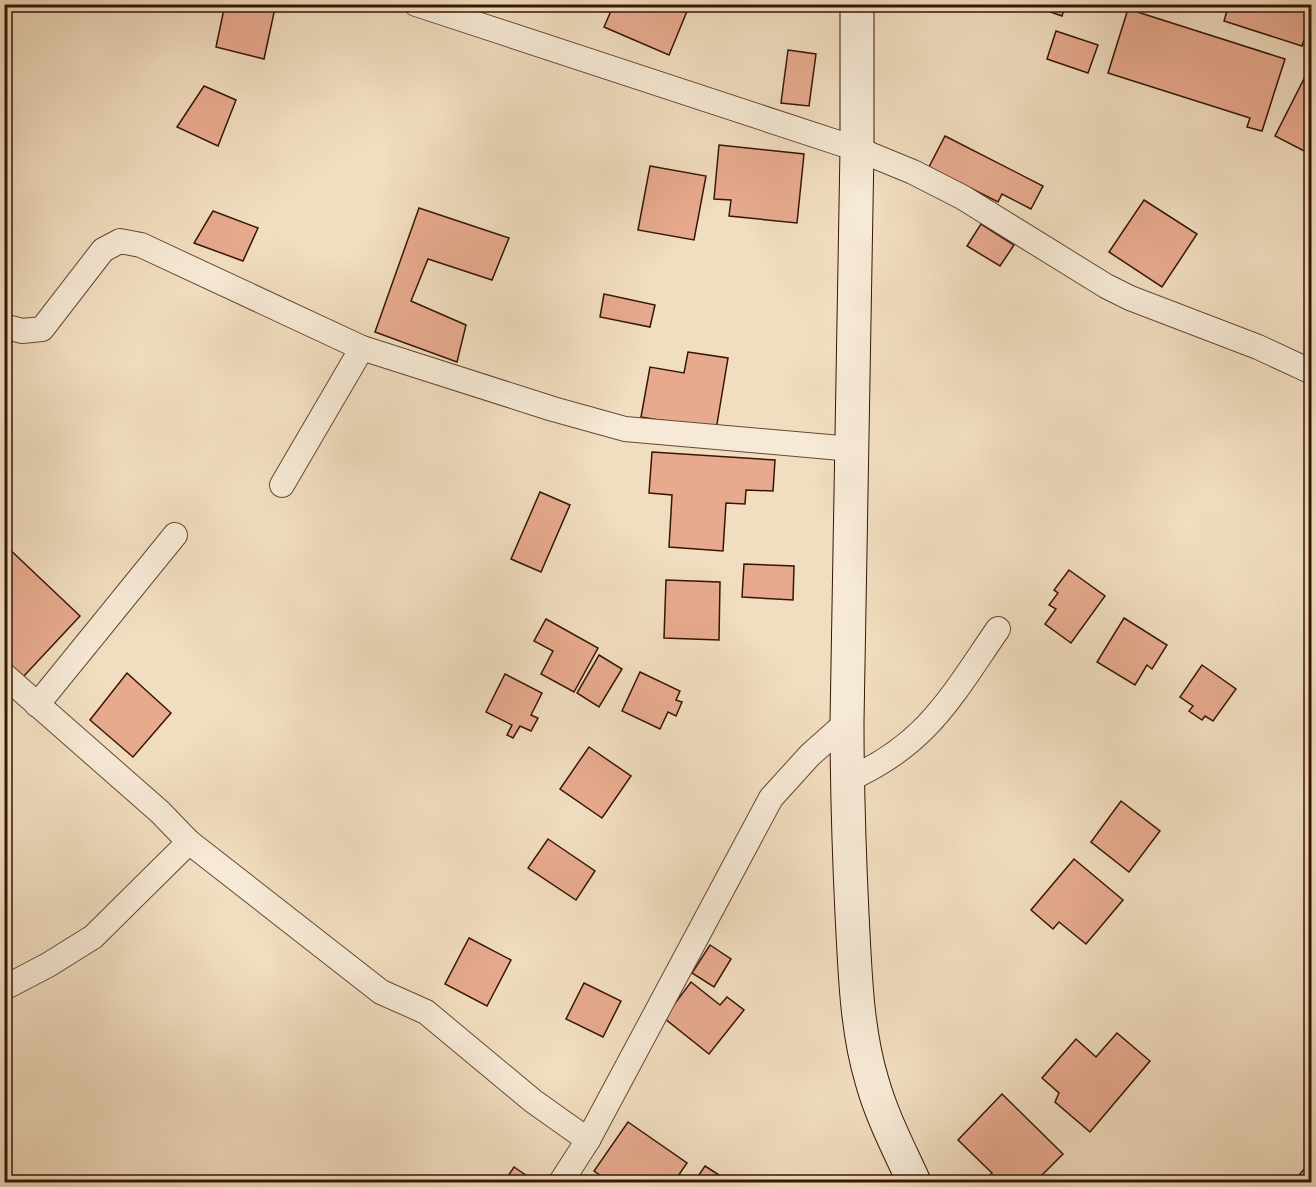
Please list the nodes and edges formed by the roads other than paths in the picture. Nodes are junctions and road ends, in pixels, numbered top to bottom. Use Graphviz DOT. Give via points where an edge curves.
graph roads {
  1 [pos="416,4"];
  2 [pos="857,4"];
  3 [pos="857,149"];
  4 [pos="4,326"];
  5 [pos="363,348"];
  6 [pos="1311,372"];
  7 [pos="852,449"];
  8 [pos="282,485"];
  9 [pos="175,535"];
  10 [pos="998,629"];
  11 [pos="4,675"];
  12 [pos="37,705"];
  13 [pos="847,722"];
  14 [pos="847,780"];
  15 [pos="189,842"];
  16 [pos="4,988"];
  17 [pos="588,1140"];
  18 [pos="561,1182"];
  19 [pos="914,1182"];
  1 -- 3 [label="street"];
  2 -- 3 [label="street"];
  3 -- 6 [label="street" via="962,197 1130,298"];
  3 -- 7 [label="street"];
  4 -- 5 [label="street" via="22,332 42,329 103,250 120,241 141,245"];
  5 -- 7 [label="street" via="625,429"];
  5 -- 8 [label="street"];
  7 -- 13 [label="street"];
  9 -- 12 [label="street"];
  10 -- 14 [label="street" via="945,708 915,739 885,761"];
  11 -- 12 [label="street"];
  12 -- 15 [label="street"];
  13 -- 14 [label="street"];
  13 -- 17 [label="street" via="771,798"];
  14 -- 19 [label="street" via="861,1024 872,1080"];
  15 -- 16 [label="street" via="93,937"];
  15 -- 17 [label="street" via="381,992 426,1012 533,1101"];
  17 -- 18 [label="street"];
}
